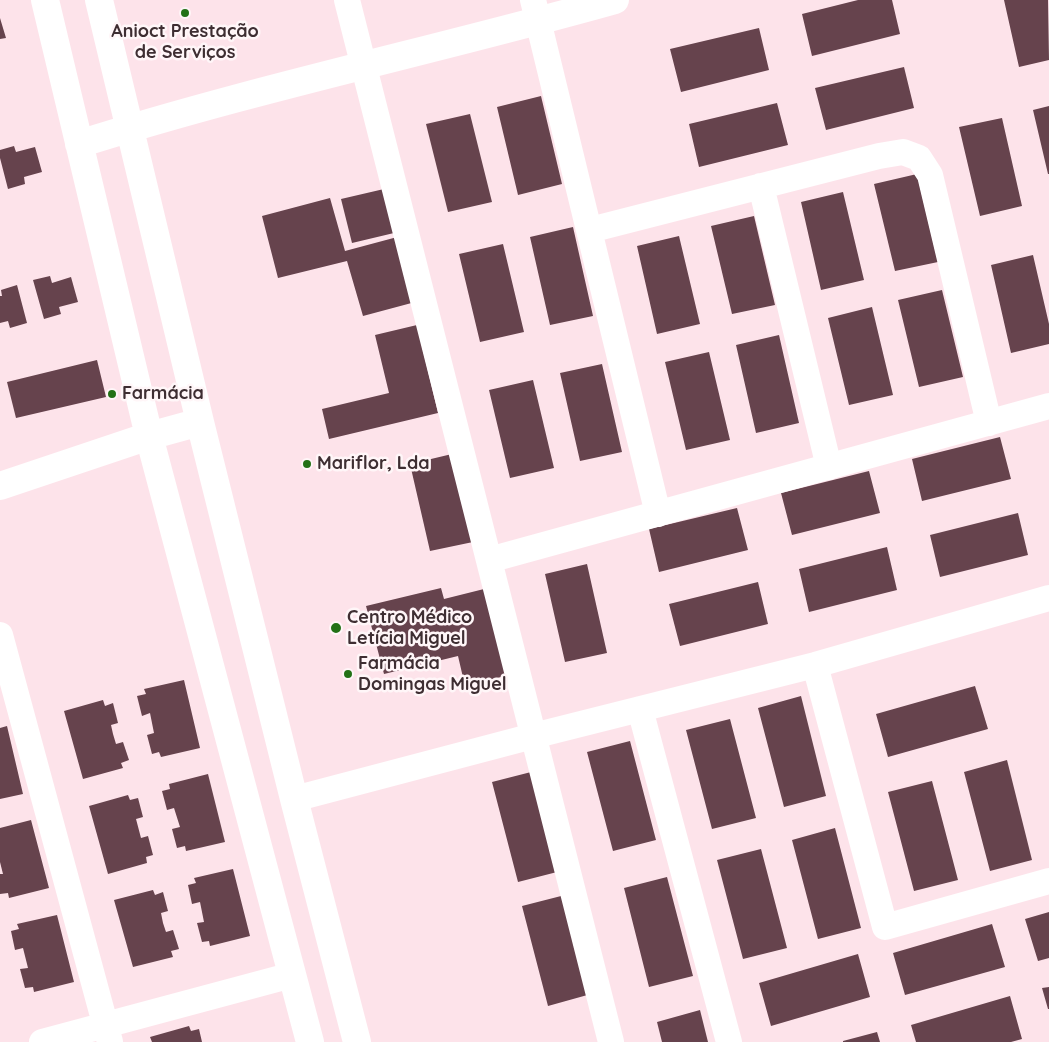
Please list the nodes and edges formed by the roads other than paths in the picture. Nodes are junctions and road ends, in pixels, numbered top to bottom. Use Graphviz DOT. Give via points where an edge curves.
graph roads {
  1 [pos="45,0"];
  2 [pos="99,0"];
  3 [pos="347,0"];
  4 [pos="615,0"];
  5 [pos="536,11"];
  6 [pos="364,66"];
  7 [pos="130,128"];
  8 [pos="79,144"];
  9 [pos="761,186"];
  10 [pos="590,230"];
  11 [pos="1049,406"];
  12 [pos="200,422"];
  13 [pos="988,423"];
  14 [pos="149,436"];
  15 [pos="830,467"];
  16 [pos="2,480"];
  17 [pos="658,514"];
  18 [pos="489,560"];
  19 [pos="1049,598"];
  20 [pos="0,635"];
  21 [pos="816,665"];
  22 [pos="640,709"];
  23 [pos="533,736"];
  24 [pos="294,799"];
  25 [pos="1049,881"];
  26 [pos="292,975"];
  27 [pos="108,1034"];
  28 [pos="42,1042"];
  29 [pos="310,1042"];
  30 [pos="357,1042"];
  31 [pos="611,1042"];
  32 [pos="729,1042"];
  1 -- 8 [label="street"];
  2 -- 7 [label="street"];
  3 -- 6 [label="street"];
  4 -- 5 [label="street"];
  5 -- 6 [label="street"];
  5 -- 10 [label="street"];
  6 -- 7 [label="street"];
  6 -- 18 [label="street"];
  7 -- 8 [label="street"];
  7 -- 12 [label="street"];
  8 -- 14 [label="street"];
  9 -- 10 [label="street"];
  9 -- 13 [label="street" via="879,156 903,152 919,158 930,175"];
  9 -- 15 [label="street"];
  10 -- 17 [label="street"];
  11 -- 13 [label="street"];
  12 -- 14 [label="street"];
  12 -- 24 [label="street"];
  13 -- 15 [label="street"];
  14 -- 16 [label="street"];
  14 -- 26 [label="street"];
  15 -- 17 [label="street"];
  17 -- 18 [label="street"];
  18 -- 23 [label="street"];
  19 -- 21 [label="street"];
  20 -- 27 [label="street"];
  21 -- 22 [label="street"];
  21 -- 25 [label="street" via="885,927"];
  22 -- 23 [label="street"];
  22 -- 32 [label="street"];
  23 -- 24 [label="street"];
  23 -- 31 [label="street"];
  24 -- 30 [label="street"];
  26 -- 27 [label="street"];
  26 -- 29 [label="street"];
  27 -- 28 [label="street"];
}
